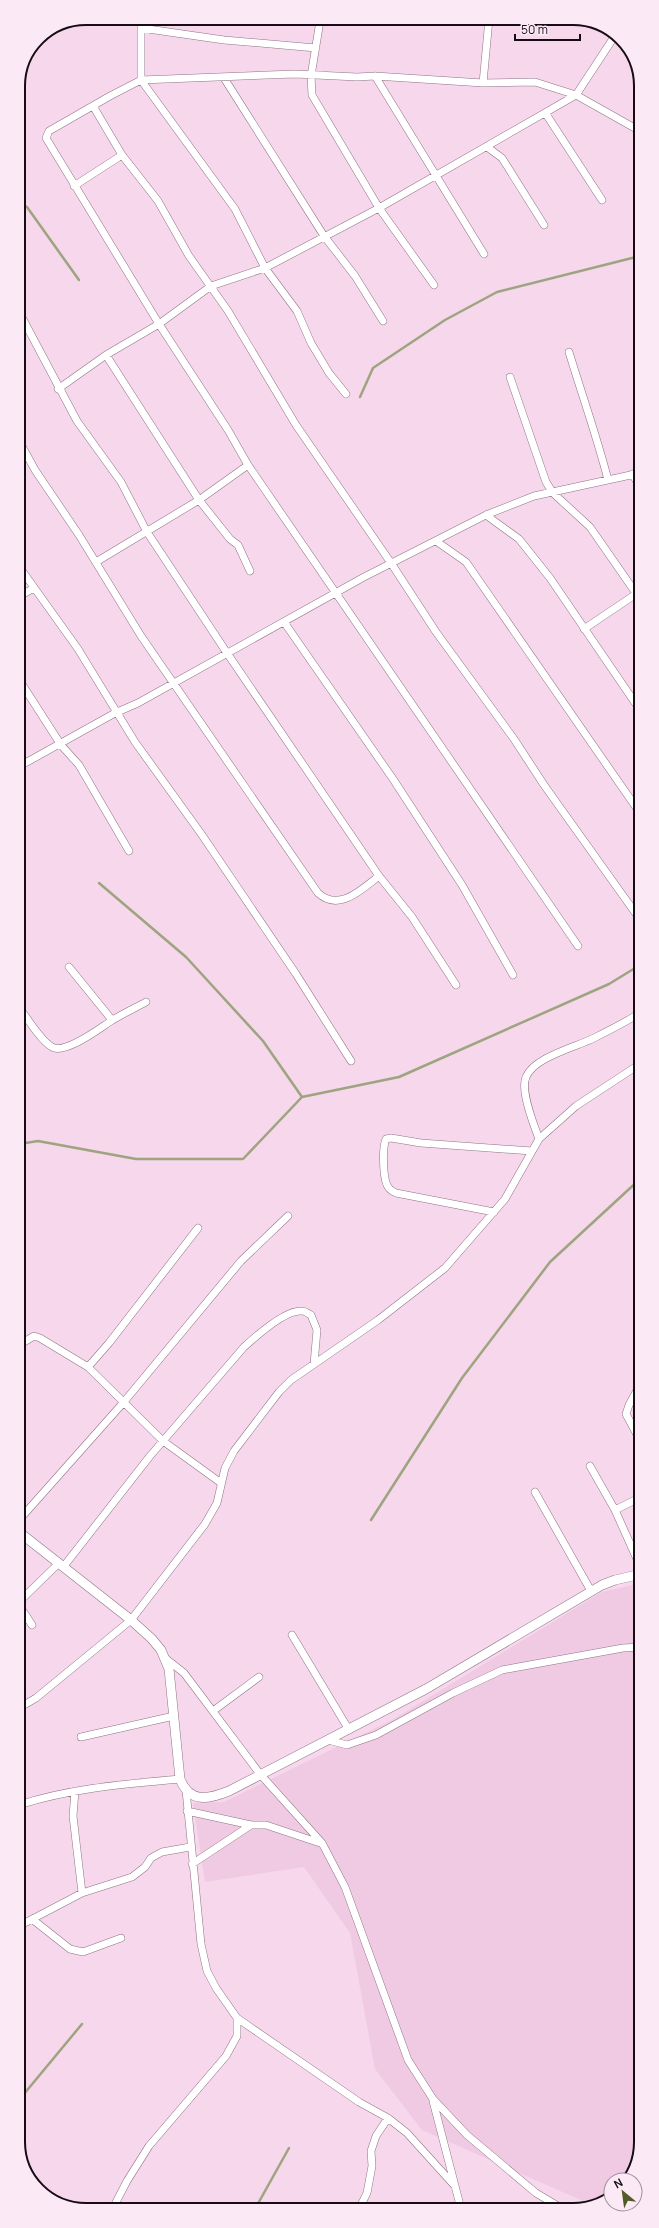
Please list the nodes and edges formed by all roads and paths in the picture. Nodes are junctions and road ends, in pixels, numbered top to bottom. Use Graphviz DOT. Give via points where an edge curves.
graph roads {
  1 [pos="141,25"];
  2 [pos="319,25"];
  3 [pos="488,25"];
  4 [pos="612,40"];
  5 [pos="316,48"];
  6 [pos="311,76"];
  7 [pos="375,76"];
  8 [pos="224,78"];
  9 [pos="141,80"];
  10 [pos="482,82"];
  11 [pos="576,95"];
  12 [pos="93,106"];
  13 [pos="546,114"];
  14 [pos="634,128"];
  15 [pos="488,147"];
  16 [pos="122,155"];
  17 [pos="435,174"];
  18 [pos="74,186"];
  19 [pos="602,200"];
  20 [pos="379,208"];
  21 [pos="544,225"];
  22 [pos="324,236"];
  23 [pos="484,254"];
  24 [pos="264,268"];
  25 [pos="434,285"];
  26 [pos="212,286"];
  27 [pos="383,321"];
  28 [pos="25,324"];
  29 [pos="159,324"];
  30 [pos="569,352"];
  31 [pos="106,355"];
  32 [pos="510,377"];
  33 [pos="58,389"];
  34 [pos="346,394"];
  35 [pos="25,452"];
  36 [pos="248,465"];
  37 [pos="632,474"];
  38 [pos="634,477"];
  39 [pos="608,480"];
  40 [pos="553,493"];
  41 [pos="200,500"];
  42 [pos="486,515"];
  43 [pos="147,532"];
  44 [pos="436,541"];
  45 [pos="96,562"];
  46 [pos="391,563"];
  47 [pos="250,571"];
  48 [pos="25,574"];
  49 [pos="34,588"];
  50 [pos="634,591"];
  51 [pos="25,593"];
  52 [pos="335,594"];
  53 [pos="634,599"];
  54 [pos="284,622"];
  55 [pos="584,629"];
  56 [pos="227,653"];
  57 [pos="172,683"];
  58 [pos="25,689"];
  59 [pos="634,701"];
  60 [pos="115,713"];
  61 [pos="61,745"];
  62 [pos="25,763"];
  63 [pos="634,804"];
  64 [pos="129,851"];
  65 [pos="379,876"];
  66 [pos="634,911"];
  67 [pos="578,946"];
  68 [pos="69,968"];
  69 [pos="513,975"];
  70 [pos="456,985"];
  71 [pos="146,1002"];
  72 [pos="25,1015"];
  73 [pos="634,1015"];
  74 [pos="112,1020"];
  75 [pos="351,1061"];
  76 [pos="634,1068"];
  77 [pos="539,1140"];
  78 [pos="532,1151"];
  79 [pos="494,1212"];
  80 [pos="288,1216"];
  81 [pos="198,1228"];
  82 [pos="25,1341"];
  83 [pos="314,1364"];
  84 [pos="88,1367"];
  85 [pos="634,1395"];
  86 [pos="123,1403"];
  87 [pos="634,1430"];
  88 [pos="163,1441"];
  89 [pos="590,1466"];
  90 [pos="221,1482"];
  91 [pos="535,1492"];
  92 [pos="634,1500"];
  93 [pos="615,1510"];
  94 [pos="25,1513"];
  95 [pos="25,1537"];
  96 [pos="634,1552"];
  97 [pos="61,1565"];
  98 [pos="634,1576"];
  99 [pos="591,1591"];
  100 [pos="25,1596"];
  101 [pos="25,1614"];
  102 [pos="131,1620"];
  103 [pos="32,1624"];
  104 [pos="292,1635"];
  105 [pos="634,1647"];
  106 [pos="165,1658"];
  107 [pos="258,1677"];
  108 [pos="25,1704"];
  109 [pos="213,1710"];
  110 [pos="174,1716"];
  111 [pos="349,1730"];
  112 [pos="81,1737"];
  113 [pos="328,1740"];
  114 [pos="260,1774"];
  115 [pos="180,1779"];
  116 [pos="186,1790"];
  117 [pos="75,1791"];
  118 [pos="25,1804"];
  119 [pos="187,1811"];
  120 [pos="251,1825"];
  121 [pos="322,1844"];
  122 [pos="190,1847"];
  123 [pos="192,1864"];
  124 [pos="82,1893"];
  125 [pos="32,1919"];
  126 [pos="25,1923"];
  127 [pos="121,1938"];
  128 [pos="237,2018"];
  129 [pos="433,2099"];
  130 [pos="388,2118"];
  131 [pos="454,2185"];
  132 [pos="116,2203"];
  133 [pos="362,2203"];
  134 [pos="459,2203"];
  135 [pos="554,2203"];
  1 -- 5 [label="street" via="224,40"];
  1 -- 9 [label="street"];
  2 -- 5 [label="street"];
  3 -- 10 [label="street"];
  4 -- 11 [label="street"];
  5 -- 6 [label="street"];
  6 -- 7 [label="street"];
  6 -- 8 [label="street" via="295,74"];
  6 -- 20 [label="street" via="312,96"];
  7 -- 10 [label="street"];
  7 -- 17 [label="street"];
  8 -- 9 [label="street"];
  8 -- 22 [label="street"];
  9 -- 12 [label="street"];
  9 -- 24 [label="street" via="235,209"];
  10 -- 11 [label="street" via="535,82"];
  11 -- 13 [label="street"];
  11 -- 14 [label="street"];
  12 -- 16 [label="street"];
  12 -- 18 [label="street" via="49,131 46,138"];
  13 -- 15 [label="street"];
  13 -- 19 [label="street"];
  15 -- 17 [label="street"];
  15 -- 21 [label="street" via="502,158"];
  16 -- 18 [label="street"];
  16 -- 26 [label="street" via="158,201 189,256"];
  17 -- 20 [label="street"];
  17 -- 23 [label="street"];
  18 -- 29 [label="street"];
  20 -- 22 [label="street"];
  20 -- 25 [label="street"];
  22 -- 24 [label="street"];
  22 -- 27 [label="street" via="355,276"];
  24 -- 26 [label="street"];
  24 -- 34 [label="street" via="296,311 329,373"];
  26 -- 29 [label="street"];
  26 -- 46 [label="street" via="296,425"];
  28 -- 33 [label="street"];
  29 -- 31 [label="street"];
  29 -- 36 [label="street"];
  30 -- 39 [label="street"];
  31 -- 33 [label="street"];
  31 -- 41 [label="street"];
  32 -- 40 [label="street" via="546,482"];
  33 -- 43 [label="street" via="77,421 121,482"];
  35 -- 45 [label="street"];
  36 -- 41 [label="street"];
  36 -- 52 [label="street"];
  37 -- 38 [label="street"];
  37 -- 39 [label="street"];
  39 -- 40 [label="street"];
  40 -- 42 [label="street" via="534,496"];
  40 -- 50 [label="street" via="590,527"];
  41 -- 43 [label="street"];
  41 -- 47 [label="street" via="230,539 238,545"];
  42 -- 44 [label="street"];
  42 -- 55 [label="street" via="519,539 550,578"];
  43 -- 45 [label="street"];
  43 -- 56 [label="street"];
  44 -- 46 [label="street"];
  44 -- 63 [label="street" via="466,562"];
  45 -- 57 [label="street"];
  46 -- 52 [label="street"];
  46 -- 66 [label="street" via="436,632"];
  48 -- 49 [label="street"];
  49 -- 51 [label="street"];
  49 -- 60 [label="street" via="78,649"];
  52 -- 54 [label="street"];
  52 -- 67 [label="street"];
  53 -- 55 [label="street"];
  54 -- 56 [label="street"];
  54 -- 69 [label="street" via="393,779 462,885"];
  55 -- 59 [label="street"];
  56 -- 57 [label="street"];
  56 -- 65 [label="street"];
  57 -- 60 [label="street"];
  57 -- 65 [label="street" via="318,893 325,899 341,900 353,895"];
  58 -- 61 [label="street"];
  60 -- 61 [label="street"];
  60 -- 75 [label="street" via="202,835"];
  61 -- 62 [label="street"];
  61 -- 64 [label="street" via="79,765"];
  65 -- 70 [label="street" via="412,917"];
  68 -- 74 [label="street"];
  71 -- 74 [label="street"];
  72 -- 74 [label="street" via="49,1044 58,1049 81,1040"];
  73 -- 77 [label="street" via="532,1067 526,1078 525,1088"];
  76 -- 77 [label="street" via="576,1106"];
  77 -- 78 [label="street"];
  78 -- 79 [label="street" via="505,1199"];
  78 -- 79 [label="street" via="386,1139 383,1146 386,1184 390,1190"];
  79 -- 83 [label="street" via="445,1268 378,1320"];
  80 -- 86 [label="street" via="241,1261"];
  81 -- 84 [label="street"];
  82 -- 84 [label="street" via="34,1336 40,1338"];
  83 -- 88 [label="street" via="317,1330 311,1315 302,1311 279,1320 244,1347"];
  83 -- 90 [label="street" via="279,1392 234,1451"];
  84 -- 86 [label="street"];
  85 -- 87 [label="street" via="626,1414"];
  86 -- 88 [label="street"];
  86 -- 94 [label="street"];
  88 -- 90 [label="street"];
  88 -- 97 [label="street"];
  89 -- 93 [label="street"];
  90 -- 102 [label="street" via="216,1503 205,1524"];
  91 -- 99 [label="street"];
  92 -- 93 [label="street"];
  93 -- 96 [label="street"];
  95 -- 97 [label="street"];
  97 -- 100 [label="street"];
  97 -- 102 [label="street"];
  98 -- 99 [label="street" via="615,1580"];
  99 -- 111 [label="street" via="426,1689"];
  101 -- 103 [label="street"];
  102 -- 106 [label="street" via="152,1639"];
  102 -- 108 [label="street"];
  104 -- 111 [label="street"];
  105 -- 113 [label="street" via="502,1670 453,1693 376,1735 347,1745"];
  106 -- 109 [label="street" via="184,1673"];
  106 -- 110 [label="street" via="169,1669"];
  107 -- 109 [label="street"];
  109 -- 114 [label="street"];
  110 -- 112 [label="street"];
  110 -- 115 [label="street"];
  111 -- 113 [label="street"];
  113 -- 114 [label="street"];
  114 -- 116 [label="street" via="229,1791 208,1798 200,1798"];
  114 -- 121 [label="street"];
  115 -- 116 [label="street"];
  115 -- 117 [label="street" via="100,1786"];
  116 -- 119 [label="street"];
  117 -- 118 [label="street"];
  117 -- 124 [label="street" via="73,1816"];
  119 -- 120 [label="street"];
  119 -- 122 [label="street"];
  120 -- 121 [label="street" via="280,1828"];
  120 -- 123 [label="street"];
  121 -- 129 [label="street" via="345,1887 408,2060"];
  122 -- 123 [label="street"];
  122 -- 124 [label="street" via="162,1852 151,1858 145,1867 132,1877"];
  123 -- 128 [label="street" via="201,1944 207,1971"];
  124 -- 125 [label="street"];
  125 -- 126 [label="street"];
  125 -- 127 [label="street" via="70,1949 83,1952"];
  128 -- 130 [label="street" via="353,2098"];
  128 -- 132 [label="street" via="237,2036 226,2056 149,2146"];
  129 -- 131 [label="street"];
  129 -- 135 [label="street" via="468,2135 530,2188"];
  130 -- 131 [label="street" via="407,2133"];
  130 -- 133 [label="street" via="376,2136 371,2151 372,2166 367,2193"];
  131 -- 134 [label="street"];
}
